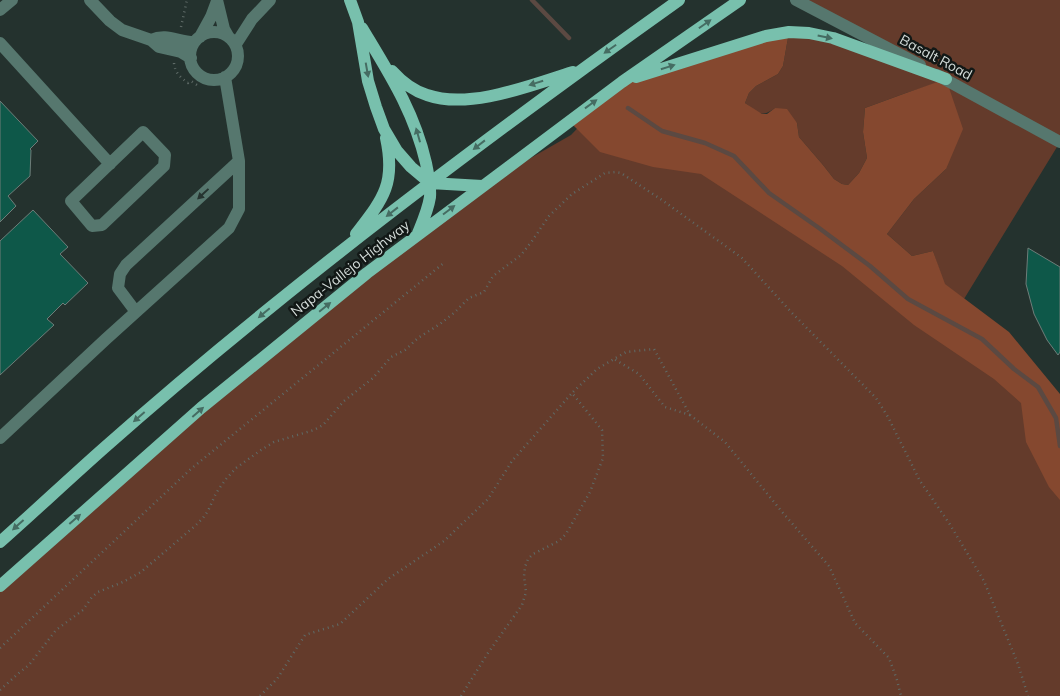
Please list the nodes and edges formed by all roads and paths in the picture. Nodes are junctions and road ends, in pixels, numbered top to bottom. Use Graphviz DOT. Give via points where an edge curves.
graph roads {
  1 [pos="12,0"];
  2 [pos="90,0"];
  3 [pos="187,0"];
  4 [pos="217,0"];
  5 [pos="270,0"];
  6 [pos="350,0"];
  7 [pos="679,0"];
  8 [pos="740,0"];
  9 [pos="796,0"];
  10 [pos="0,10"];
  11 [pos="358,22"];
  12 [pos="180,33"];
  13 [pos="197,39"];
  14 [pos="151,40"];
  15 [pos="232,40"];
  16 [pos="0,43"];
  17 [pos="378,54"];
  18 [pos="175,57"];
  19 [pos="190,58"];
  20 [pos="582,69"];
  21 [pos="225,77"];
  22 [pos="946,79"];
  23 [pos="622,82"];
  24 [pos="197,85"];
  25 [pos="384,129"];
  26 [pos="1060,142"];
  27 [pos="239,161"];
  28 [pos="110,164"];
  29 [pos="430,183"];
  30 [pos="482,186"];
  31 [pos="417,235"];
  32 [pos="346,248"];
  33 [pos="445,262"];
  34 [pos="136,312"];
  35 [pos="614,359"];
  36 [pos="572,393"];
  37 [pos="690,415"];
  38 [pos="0,438"];
  39 [pos="0,542"];
  40 [pos="0,586"];
  41 [pos="0,648"];
  42 [pos="0,690"];
  43 [pos="260,696"];
  44 [pos="461,696"];
  45 [pos="901,696"];
  46 [pos="1028,696"];
  1 -- 10 [label="lane"];
  2 -- 14 [label="lane" via="122,30"];
  3 -- 12 [label="path"];
  4 -- 13 [label="lane"];
  4 -- 15 [label="lane" via="224,29"];
  5 -- 15 [label="lane"];
  6 -- 11 [label="main road"];
  7 -- 20 [label="main road, Napa-Vallejo Highway, one-way"];
  23 -- 8 [label="main road, Napa-Vallejo Highway, one-way"];
  9 -- 22 [label="lane, Basalt Road"];
  11 -- 17 [label="main road"];
  11 -- 25 [label="main road, one-way" via="368,81"];
  13 -- 14 [label="lane" via="186,42 158,37"];
  13 -- 15 [label="lane" via="217,32"];
  13 -- 19 [label="lane"];
  14 -- 19 [label="lane" via="159,47 181,52"];
  15 -- 21 [label="lane" via="238,59 232,73"];
  16 -- 28 [label="lane"];
  20 -- 17 [label="main road, one-way" via="495,95 447,99 426,95 409,86"];
  29 -- 17 [label="main road, one-way" via="416,126"];
  18 -- 24 [label="path" via="177,73 188,83"];
  19 -- 21 [label="lane" via="203,77 218,80"];
  20 -- 29 [label="main road, Napa-Vallejo Highway, one-way"];
  21 -- 27 [label="lane"];
  23 -- 22 [label="main road, one-way" via="766,36 790,32 833,38"];
  22 -- 26 [label="lane, Basalt Road"];
  30 -- 23 [label="main road, Napa-Vallejo Highway, one-way"];
  25 -- 29 [label="main road" via="397,151"];
  25 -- 32 [label="main road" via="390,167 387,184 380,202"];
  27 -- 34 [label="lane" via="239,209 229,228"];
  27 -- 34 [label="lane, one-way" via="126,265 120,274 118,288"];
  28 -- 28 [label="lane" via="71,201 92,226 102,225 164,166 165,155 143,132"];
  29 -- 30 [label="main road"];
  29 -- 31 [label="main road" via="427,212"];
  29 -- 32 [label="main road, Napa-Vallejo Highway, one-way"];
  31 -- 30 [label="main road, Napa-Vallejo Highway, one-way"];
  40 -- 31 [label="main road, Napa-Vallejo Highway, one-way" via="201,408"];
  32 -- 39 [label="main road, Napa-Vallejo Highway, one-way" via="164,396"];
  33 -- 41 [label="path" via="192,468"];
  34 -- 38 [label="lane"];
  35 -- 36 [label="path" via="597,369"];
  35 -- 37 [label="path" via="639,374 665,407"];
  35 -- 37 [label="path" via="626,352 654,349"];
  36 -- 43 [label="path" via="512,461 488,499 444,541 388,579 340,624 305,635 276,679"];
  36 -- 44 [label="path" via="602,430 603,458 590,492 566,534 528,560 522,605"];
  37 -- 45 [label="path" via="725,442 829,566 855,624 888,658"];
  42 -- 46 [label="path" via="29,665 56,630 83,610 92,597 141,572 196,525 236,468 274,442 323,425 344,401 374,378 390,357 440,324 469,298 484,292 494,276 521,255 549,216 572,194 605,174 615,172 662,200 742,258 876,398 920,481 984,581"];
}
